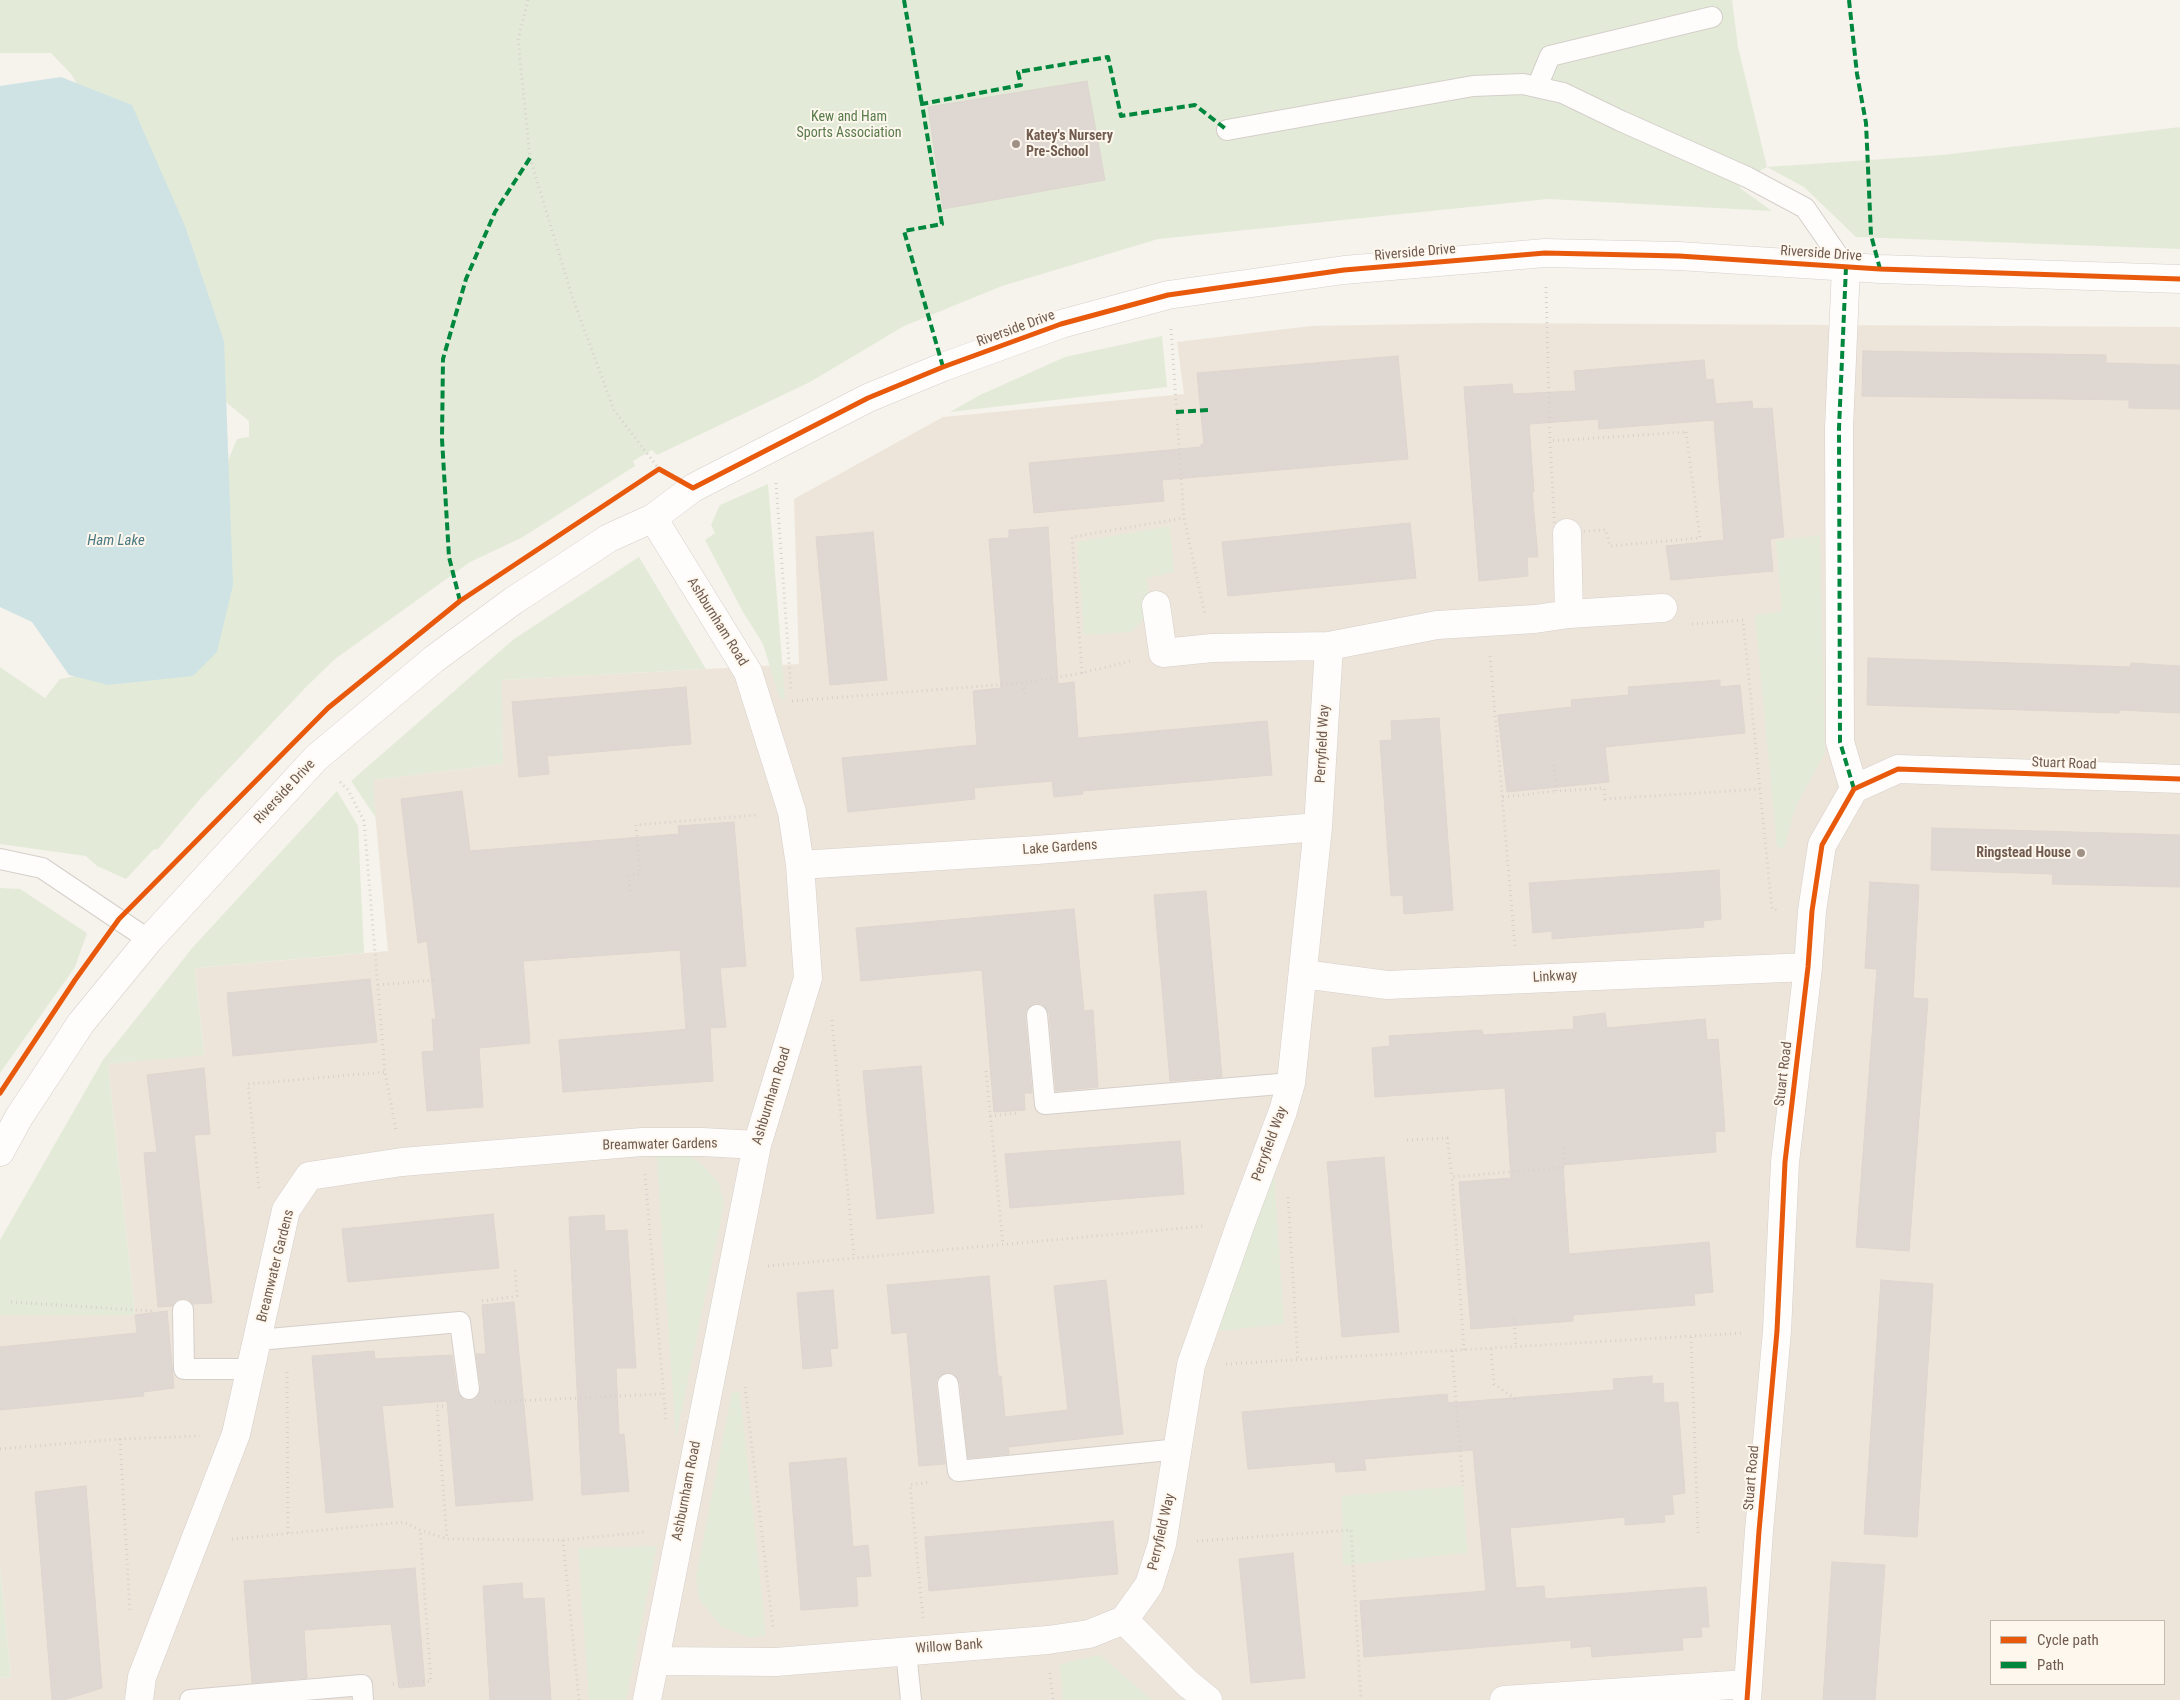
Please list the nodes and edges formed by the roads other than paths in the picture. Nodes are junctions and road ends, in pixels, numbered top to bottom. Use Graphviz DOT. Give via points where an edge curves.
graph roads {
  1 [pos="1712,17"];
  2 [pos="1537,88"];
  3 [pos="1227,130"];
  4 [pos="1846,268"];
  5 [pos="2180,279"];
  6 [pos="653,518"];
  7 [pos="1567,533"];
  8 [pos="1156,606"];
  9 [pos="1663,608"];
  10 [pos="1569,614"];
  11 [pos="1329,646"];
  12 [pos="2180,779"];
  13 [pos="1854,789"];
  14 [pos="1318,827"];
  15 [pos="0,858"];
  16 [pos="800,865"];
  17 [pos="149,940"];
  18 [pos="1808,967"];
  19 [pos="1303,974"];
  20 [pos="1037,1015"];
  21 [pos="1291,1083"];
  22 [pos="757,1145"];
  23 [pos="0,1152"];
  24 [pos="183,1310"];
  25 [pos="258,1340"];
  26 [pos="251,1369"];
  27 [pos="948,1384"];
  28 [pos="469,1396"];
  29 [pos="1179,1449"];
  30 [pos="1124,1620"];
  31 [pos="916,1650"];
  32 [pos="655,1661"];
  33 [pos="1747,1692"];
  34 [pos="363,1693"];
  35 [pos="139,1700"];
  36 [pos="190,1700"];
  37 [pos="647,1700"];
  38 [pos="911,1700"];
  39 [pos="1208,1700"];
  40 [pos="1504,1700"];
  1 -- 2 [label="lane" via="1550,56"];
  2 -- 3 [label="lane" via="1523,84 1473,86"];
  2 -- 4 [label="lane" via="1563,93 1748,177 1805,208"];
  4 -- 5 [label="street, Riverside Drive"];
  4 -- 6 [label="street, Riverside Drive" via="1679,256 1546,253 1344,270 1168,295 1062,324 868,398 693,488"];
  4 -- 13 [label="street" via="1839,428 1840,742"];
  6 -- 16 [label="street, Ashburnham Road" via="748,672 792,812"];
  6 -- 17 [label="street, Riverside Drive" via="609,538 513,601 434,659 316,758"];
  7 -- 10 [label="street"];
  8 -- 11 [label="street" via="1163,653 1212,648"];
  9 -- 10 [label="street"];
  10 -- 11 [label="street" via="1437,625"];
  11 -- 14 [label="street, Perryfield Way"];
  12 -- 13 [label="street, Stuart Road" via="1898,769"];
  13 -- 18 [label="street, Stuart Road" via="1822,844"];
  14 -- 16 [label="street, Lake Gardens"];
  14 -- 19 [label="street, Perryfield Way"];
  15 -- 17 [label="lane" via="42,868"];
  16 -- 22 [label="street, Ashburnham Road" via="808,978"];
  17 -- 23 [label="street, Riverside Drive" via="82,1023"];
  18 -- 19 [label="street, Linkway" via="1387,985"];
  18 -- 33 [label="street, Stuart Road" via="1785,1162 1777,1331"];
  19 -- 21 [label="street, Perryfield Way"];
  20 -- 21 [label="lane" via="1045,1104"];
  21 -- 29 [label="street, Perryfield Way" via="1191,1365"];
  22 -- 25 [label="street, Breamwater Gardens" via="642,1142 402,1162 309,1176 286,1210"];
  22 -- 32 [label="street, Ashburnham Road"];
  24 -- 26 [label="lane" via="184,1369"];
  25 -- 26 [label="street, Breamwater Gardens"];
  25 -- 28 [label="lane" via="460,1322"];
  26 -- 35 [label="street, Breamwater Gardens" via="236,1434 142,1677"];
  27 -- 29 [label="lane" via="958,1471"];
  29 -- 30 [label="street, Perryfield Way" via="1162,1544 1149,1585"];
  30 -- 31 [label="street, Willow Bank" via="1089,1634 1048,1640"];
  30 -- 39 [label="street"];
  31 -- 32 [label="street, Willow Bank" via="776,1662"];
  31 -- 38 [label="lane"];
  32 -- 37 [label="street, Ashburnham Road"];
  33 -- 40 [label="street"];
  34 -- 36 [label="lane"];
}
